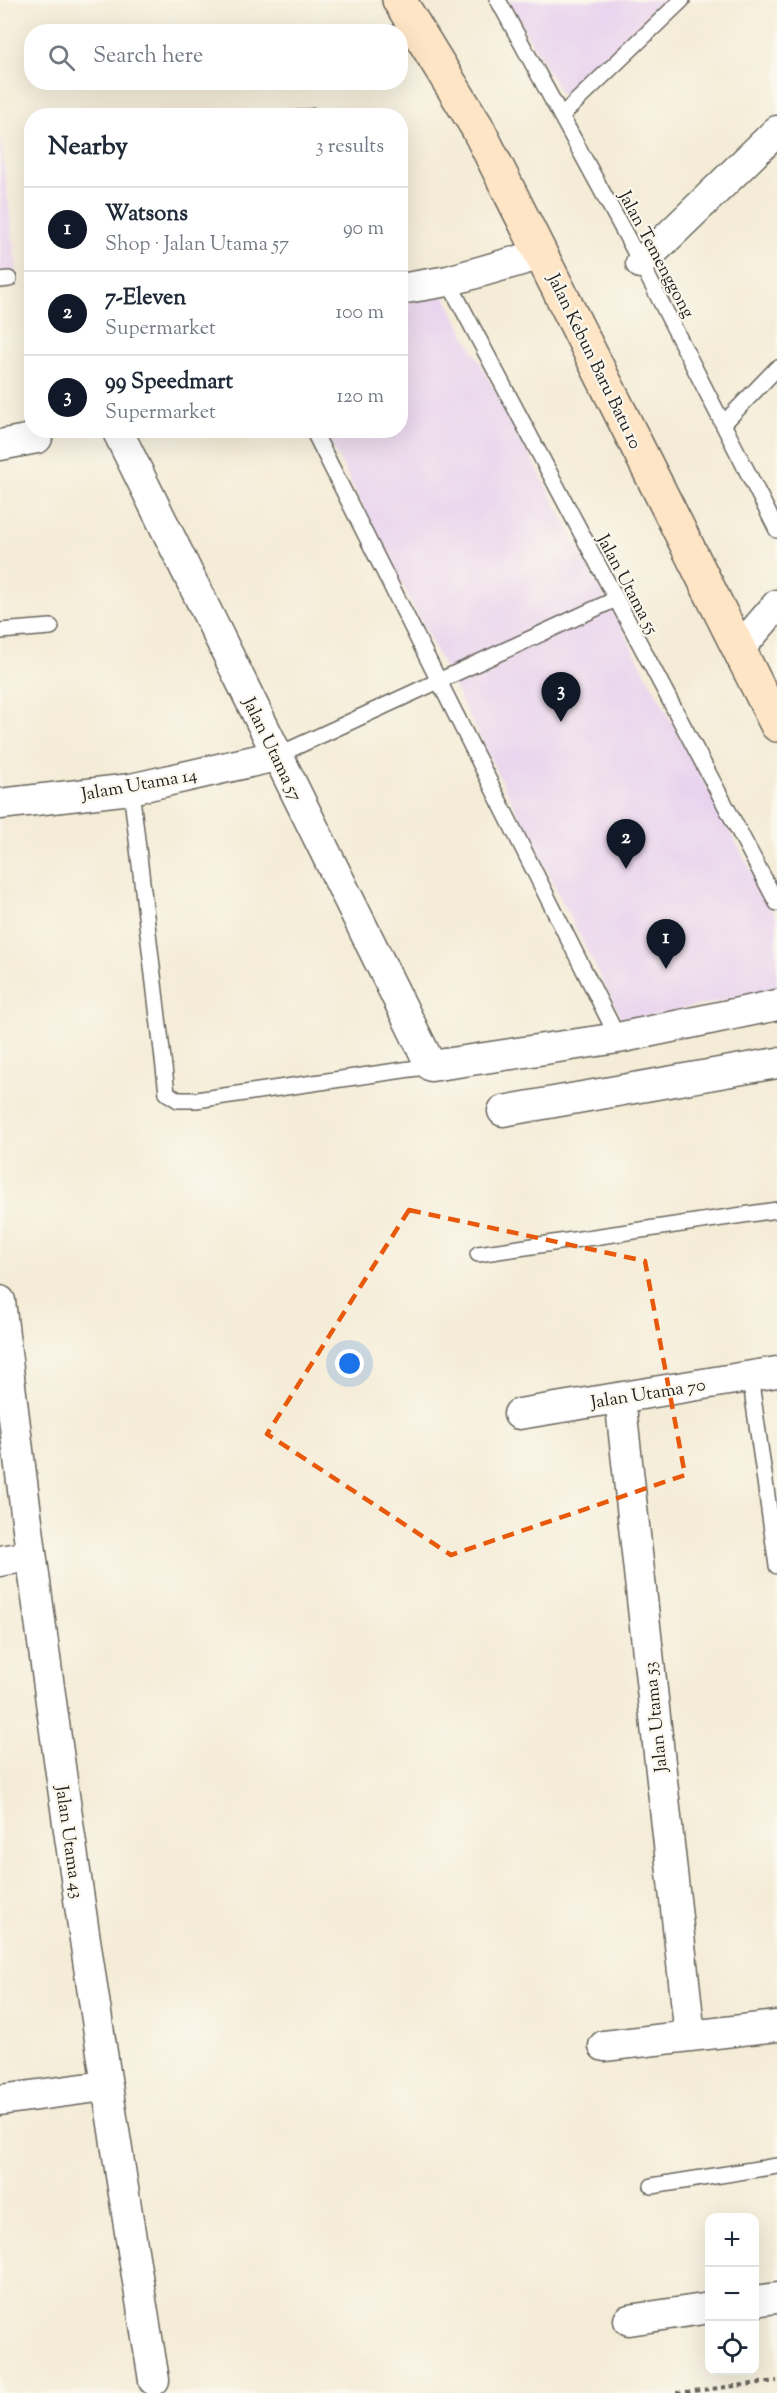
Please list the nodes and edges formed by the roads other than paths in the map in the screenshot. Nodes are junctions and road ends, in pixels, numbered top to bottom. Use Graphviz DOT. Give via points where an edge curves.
graph roads {
  1 [pos="498,0"];
  2 [pos="682,0"];
  3 [pos="402,1"];
  4 [pos="561,116"];
  5 [pos="777,131"];
  6 [pos="542,254"];
  7 [pos="641,263"];
  8 [pos="448,281"];
  9 [pos="408,288"];
  10 [pos="777,368"];
  11 [pos="723,424"];
  12 [pos="37,438"];
  13 [pos="121,438"];
  14 [pos="317,438"];
  15 [pos="0,445"];
  16 [pos="777,530"];
  17 [pos="614,600"];
  18 [pos="777,605"];
  19 [pos="51,627"];
  20 [pos="0,631"];
  21 [pos="740,648"];
  22 [pos="438,682"];
  23 [pos="777,725"];
  24 [pos="276,756"];
  25 [pos="131,789"];
  26 [pos="0,804"];
  27 [pos="777,903"];
  28 [pos="777,1005"];
  29 [pos="618,1038"];
  30 [pos="777,1063"];
  31 [pos="431,1066"];
  32 [pos="503,1111"];
  33 [pos="777,1210"];
  34 [pos="478,1254"];
  35 [pos="0,1301"];
  36 [pos="764,1374"];
  37 [pos="620,1398"];
  38 [pos="519,1414"];
  39 [pos="30,1556"];
  40 [pos="0,1561"];
  41 [pos="777,1566"];
  42 [pos="777,2026"];
  43 [pos="690,2036"];
  44 [pos="604,2046"];
  45 [pos="105,2085"];
  46 [pos="0,2100"];
  47 [pos="777,2166"];
  48 [pos="652,2186"];
  49 [pos="777,2298"];
  50 [pos="759,2300"];
  51 [pos="705,2309"];
  52 [pos="629,2320"];
  53 [pos="154,2380"];
  1 -- 4 [label="lane, Jalan Temenggong"];
  2 -- 4 [label="lane"];
  3 -- 6 [label="street, Jalan Kebun Baru Batu 10" via="477,127"];
  4 -- 7 [label="lane, Jalan Temenggong"];
  5 -- 7 [label="street"];
  6 -- 8 [label="street"];
  6 -- 21 [label="street, Jalan Kebun Baru Batu 10"];
  7 -- 11 [label="lane, Jalan Temenggong"];
  8 -- 9 [label="street"];
  8 -- 17 [label="lane, Jalan Utama 55"];
  10 -- 11 [label="lane"];
  11 -- 16 [label="lane, Jalan Temenggong"];
  12 -- 15 [label="street"];
  13 -- 24 [label="street, Jalan Utama 57"];
  14 -- 22 [label="lane"];
  17 -- 22 [label="lane"];
  17 -- 27 [label="lane, Jalan Utama 55"];
  18 -- 21 [label="street"];
  19 -- 20 [label="lane"];
  21 -- 23 [label="street, Jalan Kebun Baru Batu 10"];
  22 -- 24 [label="lane"];
  22 -- 29 [label="lane"];
  24 -- 25 [label="street, Jalam Utama 14"];
  24 -- 31 [label="street, Jalan Utama 57"];
  25 -- 26 [label="street, Jalam Utama 14"];
  25 -- 31 [label="lane" via="167,1093 178,1100 196,1100"];
  28 -- 29 [label="street"];
  29 -- 31 [label="street"];
  30 -- 32 [label="street"];
  33 -- 34 [label="lane"];
  35 -- 39 [label="street, Jalan Utama 43"];
  36 -- 37 [label="street, Jalan Utama 70"];
  36 -- 41 [label="lane"];
  37 -- 38 [label="street, Jalan Utama 70"];
  37 -- 43 [label="street, Jalan Utama 53"];
  39 -- 40 [label="street"];
  39 -- 45 [label="street, Jalan Utama 43"];
  42 -- 43 [label="street"];
  43 -- 44 [label="street"];
  45 -- 46 [label="street"];
  45 -- 53 [label="street, Jalan Utama 43"];
  47 -- 48 [label="lane"];
  49 -- 50 [label="street"];
  51 -- 52 [label="street"];
}
